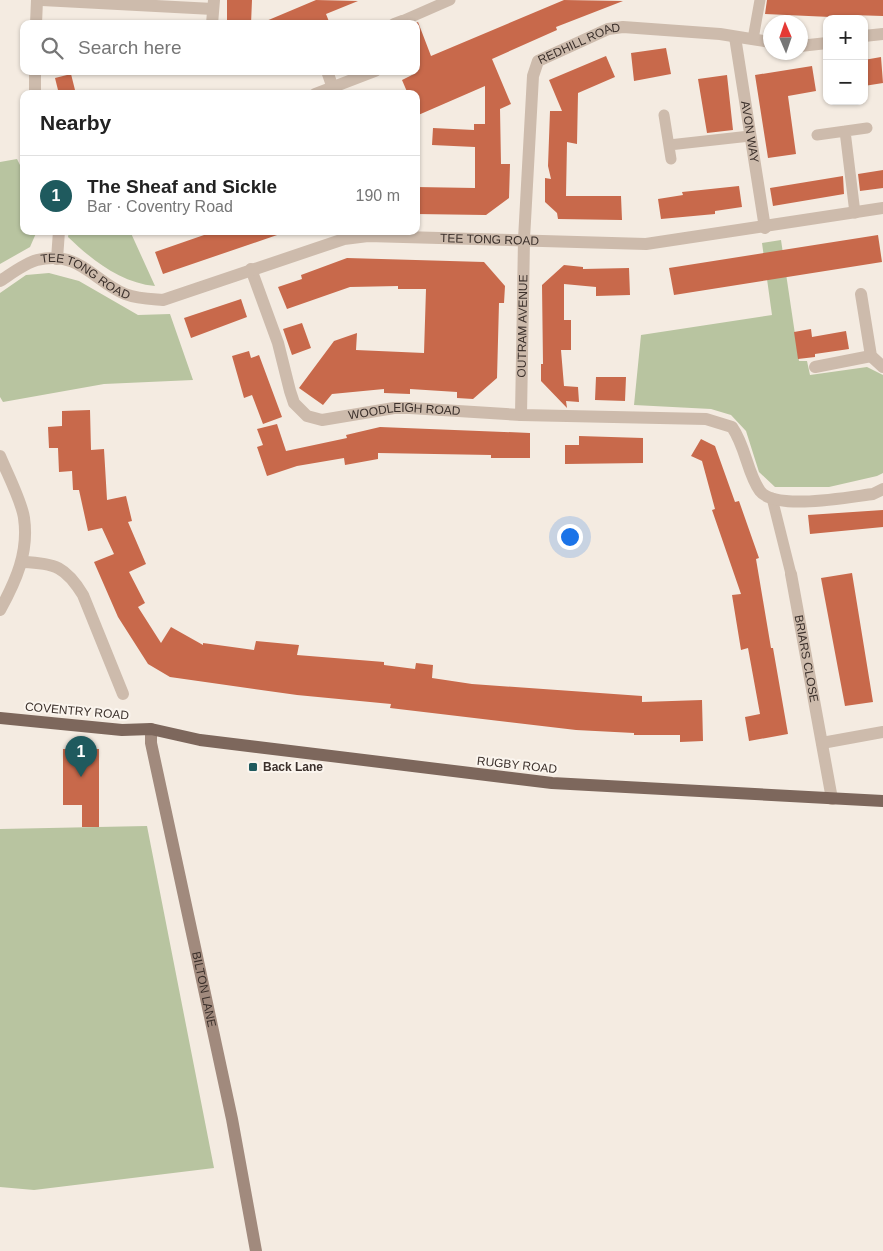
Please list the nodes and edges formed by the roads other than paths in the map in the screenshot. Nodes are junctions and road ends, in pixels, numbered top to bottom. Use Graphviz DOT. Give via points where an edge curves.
graph roads {
  1 [pos="37,0"];
  2 [pos="42,0"];
  3 [pos="450,0"];
  4 [pos="760,0"];
  5 [pos="213,4"];
  6 [pos="36,20"];
  7 [pos="212,20"];
  8 [pos="403,20"];
  9 [pos="883,34"];
  10 [pos="868,36"];
  11 [pos="735,37"];
  12 [pos="753,39"];
  13 [pos="763,41"];
  14 [pos="823,43"];
  15 [pos="808,45"];
  16 [pos="35,75"];
  17 [pos="328,75"];
  18 [pos="368,75"];
  19 [pos="34,90"];
  20 [pos="334,90"];
  21 [pos="336,90"];
  22 [pos="664,116"];
  23 [pos="867,128"];
  24 [pos="845,131"];
  25 [pos="817,135"];
  26 [pos="750,136"];
  27 [pos="668,145"];
  28 [pos="671,159"];
  29 [pos="883,208"];
  30 [pos="855,213"];
  31 [pos="765,228"];
  32 [pos="58,235"];
  33 [pos="362,235"];
  34 [pos="398,235"];
  35 [pos="524,239"];
  36 [pos="57,258"];
  37 [pos="251,269"];
  38 [pos="0,281"];
  39 [pos="861,294"];
  40 [pos="871,356"];
  41 [pos="815,367"];
  42 [pos="883,367"];
  43 [pos="521,414"];
  44 [pos="0,456"];
  45 [pos="883,489"];
  46 [pos="772,498"];
  47 [pos="23,562"];
  48 [pos="791,574"];
  49 [pos="2,604"];
  50 [pos="123,694"];
  51 [pos="0,718"];
  52 [pos="151,729"];
  53 [pos="883,732"];
  54 [pos="822,744"];
  55 [pos="832,799"];
  56 [pos="883,801"];
  57 [pos="256,1251"];
  1 -- 6 [label="street"];
  2 -- 5 [label="street"];
  3 -- 8 [label="lane"];
  4 -- 12 [label="lane"];
  5 -- 7 [label="street"];
  9 -- 10 [label="street"];
  11 -- 12 [label="street, REDHILL ROAD"];
  11 -- 26 [label="street, AVON WAY"];
  11 -- 35 [label="street, REDHILL ROAD" via="623,27 608,29 538,61 533,76"];
  12 -- 13 [label="street, REDHILL ROAD"];
  14 -- 15 [label="street"];
  16 -- 19 [label="street"];
  17 -- 20 [label="street"];
  18 -- 21 [label="street"];
  22 -- 27 [label="lane"];
  23 -- 24 [label="lane"];
  24 -- 25 [label="lane"];
  24 -- 30 [label="lane"];
  26 -- 27 [label="lane"];
  26 -- 31 [label="street, AVON WAY"];
  27 -- 28 [label="lane"];
  29 -- 30 [label="street, TEE TONG ROAD"];
  30 -- 31 [label="street, TEE TONG ROAD"];
  31 -- 35 [label="street, TEE TONG ROAD" via="646,244"];
  32 -- 36 [label="street"];
  33 -- 37 [label="street, TEE TONG ROAD"];
  34 -- 35 [label="street, TEE TONG ROAD"];
  35 -- 43 [label="street, OUTRAM AVENUE"];
  36 -- 37 [label="street, TEE TONG ROAD" via="80,264 124,293 142,299 163,300"];
  36 -- 38 [label="street, TEE TONG ROAD" via="36,260"];
  37 -- 43 [label="street, WOODLEIGH ROAD" via="278,343 294,403 307,416 322,420 394,408"];
  39 -- 40 [label="street"];
  40 -- 41 [label="street"];
  40 -- 42 [label="street"];
  43 -- 46 [label="street, WOODLEIGH ROAD" via="706,420 732,427 742,441 750,472 760,492"];
  44 -- 47 [label="street" via="24,518"];
  45 -- 46 [label="street" via="873,494 797,502"];
  46 -- 48 [label="lane"];
  47 -- 49 [label="street" via="15,584"];
  47 -- 50 [label="street" via="50,563 75,581"];
  48 -- 54 [label="street, BRIARS CLOSE"];
  51 -- 52 [label="main road, COVENTRY ROAD" via="122,730"];
  52 -- 55 [label="main road, RUGBY ROAD" via="200,740 552,783"];
  52 -- 57 [label="street, BILTON LANE" via="151,743 232,1119"];
  53 -- 54 [label="street"];
  54 -- 55 [label="street, BRIARS CLOSE"];
  55 -- 56 [label="main road, RUGBY ROAD"];
}
